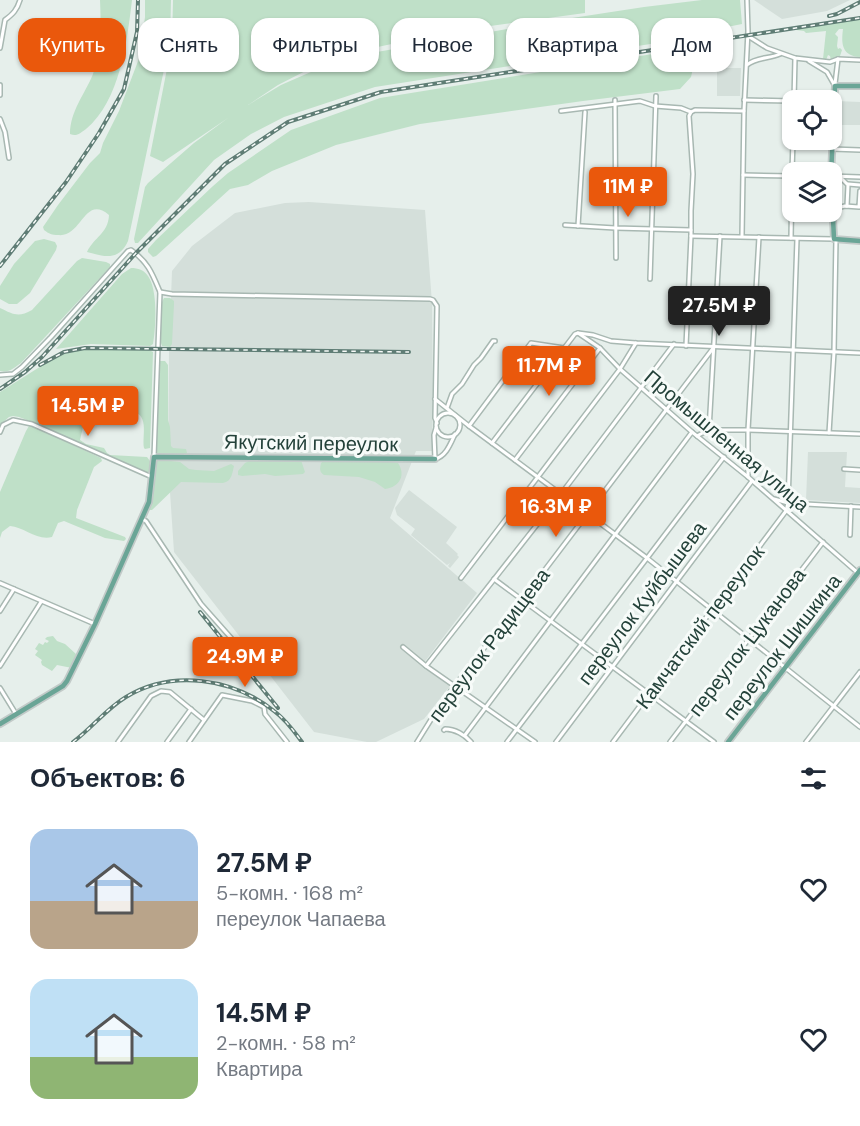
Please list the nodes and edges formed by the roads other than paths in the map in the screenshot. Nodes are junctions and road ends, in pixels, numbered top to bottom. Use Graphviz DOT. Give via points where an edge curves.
graph roads {
  1 [pos="20,0"];
  2 [pos="747,0"];
  3 [pos="748,36"];
  4 [pos="0,48"];
  5 [pos="782,53"];
  6 [pos="795,58"];
  7 [pos="838,59"];
  8 [pos="808,60"];
  9 [pos="860,60"];
  10 [pos="746,65"];
  11 [pos="0,85"];
  12 [pos="835,86"];
  13 [pos="860,86"];
  14 [pos="794,90"];
  15 [pos="835,90"];
  16 [pos="0,95"];
  17 [pos="656,96"];
  18 [pos="744,100"];
  19 [pos="782,101"];
  20 [pos="615,103"];
  21 [pos="655,106"];
  22 [pos="561,111"];
  23 [pos="744,111"];
  24 [pos="585,112"];
  25 [pos="690,114"];
  26 [pos="0,119"];
  27 [pos="842,149"];
  28 [pos="860,150"];
  29 [pos="9,158"];
  30 [pos="743,175"];
  31 [pos="782,175"];
  32 [pos="842,177"];
  33 [pos="860,177"];
  34 [pos="842,179"];
  35 [pos="848,184"];
  36 [pos="860,185"];
  37 [pos="860,191"];
  38 [pos="847,206"];
  39 [pos="842,207"];
  40 [pos="791,222"];
  41 [pos="833,222"];
  42 [pos="565,225"];
  43 [pos="578,226"];
  44 [pos="615,228"];
  45 [pos="652,229"];
  46 [pos="691,230"];
  47 [pos="691,236"];
  48 [pos="720,236"];
  49 [pos="742,236"];
  50 [pos="759,237"];
  51 [pos="791,238"];
  52 [pos="796,238"];
  53 [pos="835,239"];
  54 [pos="860,241"];
  55 [pos="616,258"];
  56 [pos="650,279"];
  57 [pos="160,292"];
  58 [pos="577,334"];
  59 [pos="495,340"];
  60 [pos="636,343"];
  61 [pos="674,344"];
  62 [pos="686,346"];
  63 [pos="714,347"];
  64 [pos="565,348"];
  65 [pos="600,348"];
  66 [pos="753,348"];
  67 [pos="793,350"];
  68 [pos="834,352"];
  69 [pos="860,353"];
  70 [pos="620,369"];
  71 [pos="0,375"];
  72 [pos="641,387"];
  73 [pos="435,399"];
  74 [pos="447,408"];
  75 [pos="667,409"];
  76 [pos="454,415"];
  77 [pos="437,425"];
  78 [pos="469,426"];
  79 [pos="748,429"];
  80 [pos="459,430"];
  81 [pos="709,430"];
  82 [pos="0,432"];
  83 [pos="692,432"];
  84 [pos="790,432"];
  85 [pos="830,433"];
  86 [pos="454,434"];
  87 [pos="860,434"];
  88 [pos="697,436"];
  89 [pos="492,443"];
  90 [pos="154,457"];
  91 [pos="724,457"];
  92 [pos="435,459"];
  93 [pos="515,460"];
  94 [pos="844,469"];
  95 [pos="860,470"];
  96 [pos="537,476"];
  97 [pos="152,477"];
  98 [pos="748,477"];
  99 [pos="752,482"];
  100 [pos="561,494"];
  101 [pos="773,499"];
  102 [pos="788,503"];
  103 [pos="851,506"];
  104 [pos="860,507"];
  105 [pos="786,511"];
  106 [pos="588,514"];
  107 [pos="142,519"];
  108 [pos="615,535"];
  109 [pos="850,536"];
  110 [pos="823,542"];
  111 [pos="647,558"];
  112 [pos="859,572"];
  113 [pos="461,578"];
  114 [pos="494,579"];
  115 [pos="676,581"];
  116 [pos="0,584"];
  117 [pos="14,589"];
  118 [pos="522,600"];
  119 [pos="41,602"];
  120 [pos="713,609"];
  121 [pos="0,611"];
  122 [pos="551,621"];
  123 [pos="94,624"];
  124 [pos="749,639"];
  125 [pos="582,644"];
  126 [pos="403,647"];
  127 [pos="1,664"];
  128 [pos="426,666"];
  129 [pos="612,667"];
  130 [pos="785,667"];
  131 [pos="256,670"];
  132 [pos="860,672"];
  133 [pos="455,685"];
  134 [pos="0,688"];
  135 [pos="650,694"];
  136 [pos="486,706"];
  137 [pos="834,706"];
  138 [pos="191,710"];
  139 [pos="16,714"];
  140 [pos="204,721"];
  141 [pos="686,721"];
  142 [pos="0,724"];
  143 [pos="860,727"];
  144 [pos="517,729"];
  145 [pos="444,730"];
  146 [pos="465,735"];
  147 [pos="118,742"];
  148 [pos="167,742"];
  149 [pos="189,742"];
  150 [pos="287,742"];
  151 [pos="417,742"];
  152 [pos="471,742"];
  153 [pos="507,742"];
  154 [pos="535,742"];
  155 [pos="556,742"];
  156 [pos="613,742"];
  157 [pos="670,742"];
  158 [pos="714,742"];
  159 [pos="728,742"];
  160 [pos="806,742"];
  1 -- 4 [label="street" via="5,20"];
  2 -- 3 [label="street"];
  3 -- 5 [label="street"];
  3 -- 10 [label="street"];
  5 -- 6 [label="street"];
  5 -- 10 [label="street"];
  6 -- 8 [label="street"];
  6 -- 14 [label="street"];
  7 -- 8 [label="street"];
  7 -- 9 [label="street"];
  7 -- 12 [label="street"];
  8 -- 12 [label="street" via="827,72"];
  10 -- 18 [label="street"];
  11 -- 16 [label="street"];
  12 -- 13 [label="main road"];
  12 -- 15 [label="main road"];
  17 -- 21 [label="street"];
  18 -- 19 [label="street"];
  18 -- 23 [label="street"];
  20 -- 21 [label="street" via="640,101"];
  20 -- 22 [label="street"];
  20 -- 44 [label="street"];
  21 -- 25 [label="street" via="681,108"];
  21 -- 45 [label="street"];
  23 -- 25 [label="street" via="695,110"];
  23 -- 30 [label="street"];
  24 -- 43 [label="street"];
  25 -- 46 [label="street"];
  26 -- 29 [label="street"];
  27 -- 28 [label="street"];
  30 -- 31 [label="street"];
  30 -- 49 [label="street"];
  32 -- 33 [label="street"];
  34 -- 35 [label="street"];
  35 -- 36 [label="street"];
  35 -- 38 [label="street"];
  37 -- 38 [label="street" via="859,207"];
  38 -- 39 [label="street"];
  40 -- 51 [label="street"];
  41 -- 53 [label="main road"];
  42 -- 43 [label="street"];
  43 -- 44 [label="street"];
  44 -- 45 [label="street"];
  44 -- 55 [label="street"];
  45 -- 46 [label="street"];
  45 -- 56 [label="street"];
  46 -- 47 [label="street"];
  47 -- 48 [label="street"];
  47 -- 62 [label="street"];
  48 -- 49 [label="street"];
  48 -- 63 [label="street"];
  49 -- 50 [label="street"];
  50 -- 51 [label="street"];
  50 -- 66 [label="street"];
  51 -- 52 [label="street"];
  52 -- 53 [label="street"];
  52 -- 67 [label="street"];
  53 -- 54 [label="main road"];
  53 -- 68 [label="street"];
  57 -- 71 [label="street" via="145,260 131,249 22,367 13,374"];
  57 -- 73 [label="street" via="430,298 437,306"];
  57 -- 90 [label="street"];
  58 -- 60 [label="street"];
  58 -- 64 [label="street"];
  58 -- 65 [label="street, Промышленная улица"];
  59 -- 74 [label="street" via="452,394"];
  60 -- 61 [label="street"];
  60 -- 70 [label="street"];
  61 -- 62 [label="street"];
  61 -- 72 [label="street"];
  62 -- 63 [label="street"];
  63 -- 66 [label="street"];
  63 -- 75 [label="street, переулок Радищева"];
  63 -- 81 [label="street"];
  64 -- 78 [label="street" via="531,344"];
  64 -- 89 [label="street"];
  65 -- 70 [label="street, Промышленная улица"];
  65 -- 93 [label="street"];
  66 -- 67 [label="street"];
  66 -- 79 [label="street"];
  67 -- 68 [label="street"];
  67 -- 84 [label="street"];
  68 -- 69 [label="street"];
  68 -- 85 [label="street"];
  70 -- 72 [label="street, Промышленная улица"];
  70 -- 96 [label="street"];
  72 -- 75 [label="street, Промышленная улица"];
  72 -- 100 [label="street"];
  73 -- 74 [label="street"];
  73 -- 77 [label="street"];
  74 -- 76 [label="street"];
  75 -- 83 [label="street, Промышленная улица"];
  75 -- 106 [label="street, переулок Радищева"];
  76 -- 77 [label="street" via="443,414"];
  76 -- 78 [label="street"];
  76 -- 80 [label="street" via="460,422"];
  77 -- 86 [label="street" via="443,435"];
  77 -- 92 [label="street"];
  78 -- 80 [label="street"];
  78 -- 89 [label="street"];
  79 -- 81 [label="street"];
  79 -- 84 [label="street"];
  79 -- 98 [label="street"];
  80 -- 86 [label="street"];
  81 -- 88 [label="street"];
  82 -- 97 [label="street" via="3,425 13,420 32,424"];
  83 -- 88 [label="street, Промышленная улица"];
  83 -- 108 [label="street"];
  84 -- 85 [label="street"];
  84 -- 102 [label="street"];
  85 -- 87 [label="street"];
  86 -- 92 [label="street" via="448,449"];
  88 -- 91 [label="street, Промышленная улица"];
  89 -- 93 [label="street"];
  90 -- 92 [label="main road, Якутский переулок"];
  90 -- 97 [label="main road"];
  91 -- 98 [label="street, Промышленная улица"];
  91 -- 111 [label="street"];
  93 -- 96 [label="street"];
  94 -- 95 [label="street"];
  96 -- 100 [label="street"];
  96 -- 113 [label="street"];
  97 -- 107 [label="main road"];
  98 -- 99 [label="street, Промышленная улица"];
  99 -- 101 [label="street, Промышленная улица"];
  99 -- 115 [label="street, переулок Куйбышева"];
  100 -- 106 [label="street"];
  100 -- 114 [label="street"];
  101 -- 102 [label="street"];
  101 -- 105 [label="street, Промышленная улица"];
  102 -- 103 [label="street"];
  102 -- 105 [label="street"];
  103 -- 104 [label="street"];
  103 -- 109 [label="street"];
  105 -- 110 [label="street, Промышленная улица"];
  105 -- 120 [label="street, Камчатский переулок"];
  106 -- 108 [label="street"];
  106 -- 118 [label="street, переулок Радищева"];
  107 -- 123 [label="main road"];
  107 -- 131 [label="street" via="201,604"];
  108 -- 111 [label="street"];
  108 -- 122 [label="street"];
  110 -- 112 [label="street, Промышленная улица"];
  110 -- 124 [label="street, переулок Цуканова"];
  111 -- 115 [label="street"];
  111 -- 125 [label="street"];
  112 -- 130 [label="main road, переулок Шишкина"];
  114 -- 118 [label="street"];
  114 -- 128 [label="street"];
  115 -- 120 [label="street"];
  115 -- 129 [label="street, переулок Куйбышева"];
  116 -- 117 [label="street"];
  117 -- 119 [label="street"];
  117 -- 121 [label="street"];
  118 -- 122 [label="street"];
  118 -- 133 [label="street, переулок Радищева"];
  119 -- 123 [label="street"];
  119 -- 127 [label="street"];
  120 -- 124 [label="street"];
  120 -- 135 [label="street, Камчатский переулок"];
  122 -- 125 [label="street"];
  122 -- 136 [label="street"];
  123 -- 139 [label="main road" via="63,686"];
  124 -- 130 [label="street"];
  124 -- 141 [label="street, переулок Цуканова"];
  125 -- 129 [label="street"];
  125 -- 144 [label="street"];
  126 -- 128 [label="street"];
  128 -- 133 [label="street"];
  129 -- 135 [label="street"];
  129 -- 155 [label="street, переулок Куйбышева"];
  130 -- 137 [label="street"];
  130 -- 159 [label="main road, переулок Шишкина"];
  132 -- 137 [label="street"];
  133 -- 136 [label="street"];
  133 -- 151 [label="street, переулок Радищева"];
  134 -- 139 [label="street"];
  135 -- 141 [label="street"];
  135 -- 156 [label="street, Камчатский переулок"];
  136 -- 144 [label="street"];
  136 -- 146 [label="street"];
  137 -- 143 [label="street"];
  137 -- 160 [label="street"];
  138 -- 140 [label="street"];
  138 -- 147 [label="street" via="170,692 155,693"];
  138 -- 148 [label="street"];
  139 -- 142 [label="main road"];
  140 -- 149 [label="street"];
  140 -- 150 [label="street" via="222,695 252,700 264,707 265,714"];
  141 -- 157 [label="street, переулок Цуканова"];
  141 -- 158 [label="street"];
  144 -- 153 [label="street"];
  144 -- 154 [label="street"];
  145 -- 146 [label="street"];
  146 -- 152 [label="street"];
}
